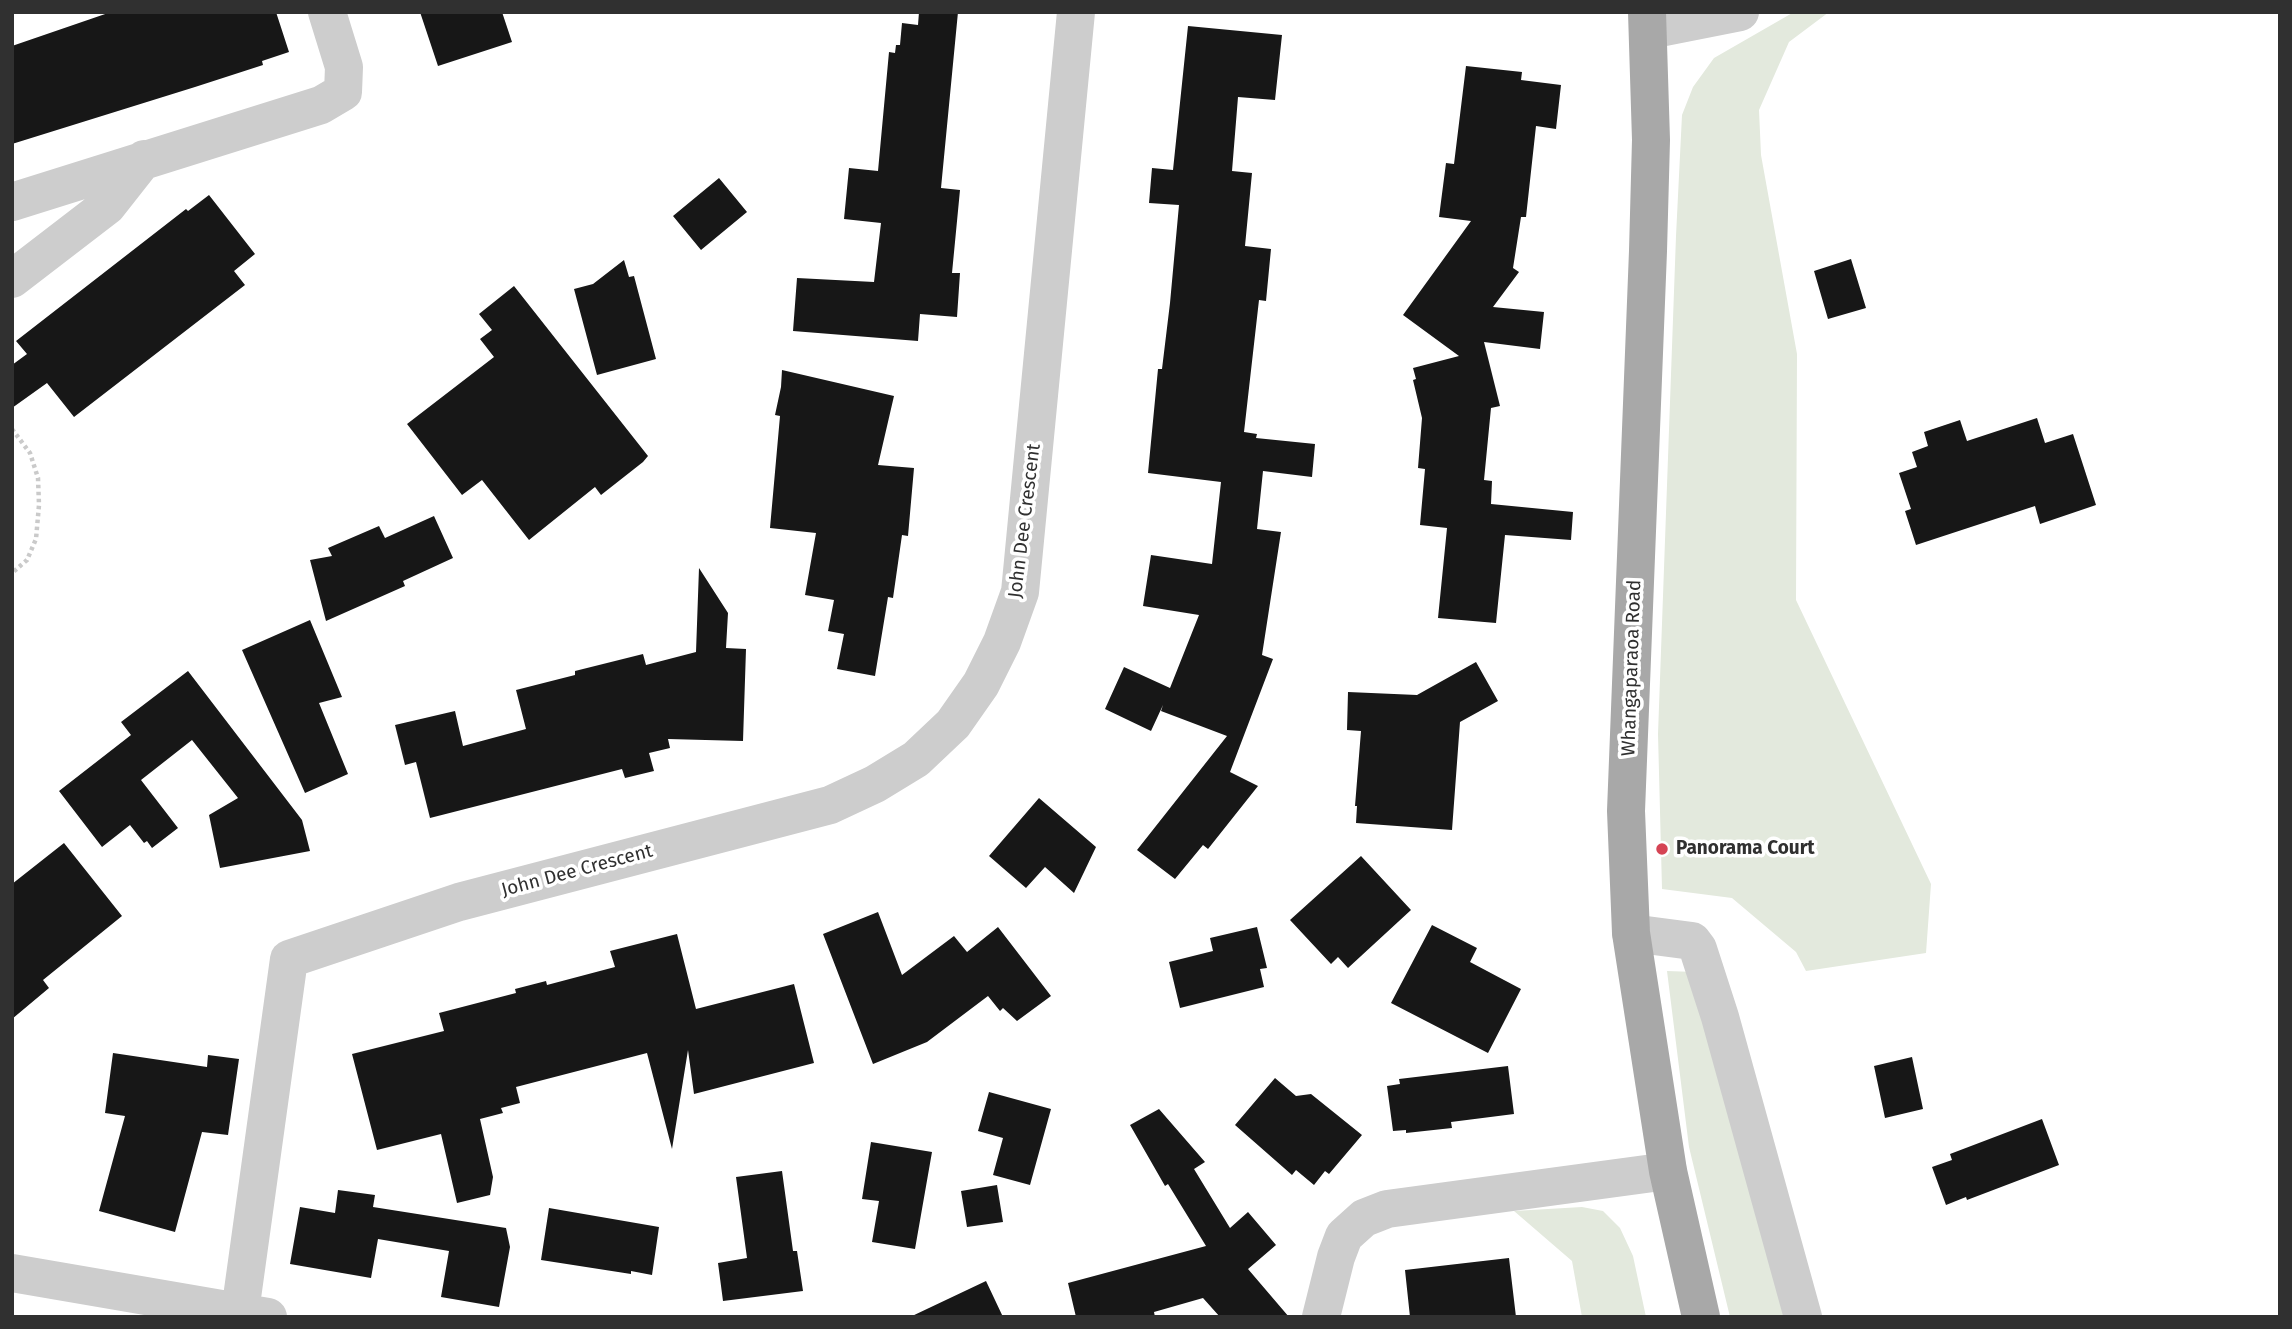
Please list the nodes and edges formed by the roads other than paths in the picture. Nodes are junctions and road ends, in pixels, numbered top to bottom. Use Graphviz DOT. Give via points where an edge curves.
graph roads {
  1 [pos="327,12"];
  2 [pos="1076,12"];
  3 [pos="1740,12"];
  4 [pos="1648,21"];
  5 [pos="144,159"];
  6 [pos="12,202"];
  7 [pos="12,279"];
  8 [pos="1631,933"];
  9 [pos="1668,1171"];
  10 [pos="12,1273"];
  11 [pos="254,1314"];
  12 [pos="1321,1317"];
  13 [pos="1701,1317"];
  14 [pos="1803,1317"];
  1 -- 5 [label="street" via="344,66 343,92 321,105"];
  2 -- 11 [label="street, John Dee Crescent" via="1020,592 981,684 953,724 916,759 830,805 459,902 289,960"];
  3 -- 4 [label="street"];
  4 -- 8 [label="main road, Whangaparaoa Road" via="1648,251 1626,811"];
  5 -- 6 [label="street"];
  5 -- 7 [label="street" via="107,206"];
  8 -- 9 [label="main road, Whangaparaoa Road"];
  8 -- 14 [label="street" via="1692,941 1698,949"];
  9 -- 12 [label="street" via="1388,1209 1364,1218 1344,1236"];
  9 -- 13 [label="main road, Whangaparaoa Road"];
  10 -- 11 [label="street"];
}
